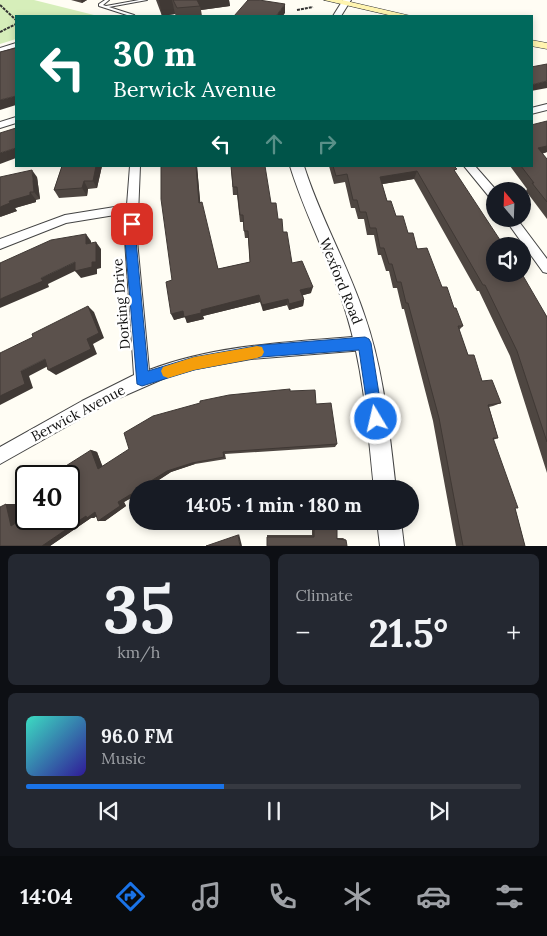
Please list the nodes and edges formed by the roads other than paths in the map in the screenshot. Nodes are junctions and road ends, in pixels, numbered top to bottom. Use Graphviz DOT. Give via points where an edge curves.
graph roads {
  1 [pos="107,0"];
  2 [pos="145,0"];
  3 [pos="329,0"];
  4 [pos="346,2"];
  5 [pos="104,6"];
  6 [pos="130,15"];
  7 [pos="338,15"];
  8 [pos="402,15"];
  9 [pos="533,43"];
  10 [pos="15,45"];
  11 [pos="547,46"];
  12 [pos="0,50"];
  13 [pos="547,107"];
  14 [pos="533,110"];
  15 [pos="15,120"];
  16 [pos="0,125"];
  17 [pos="135,167"];
  18 [pos="297,167"];
  19 [pos="470,167"];
  20 [pos="486,186"];
  21 [pos="133,208"];
  22 [pos="518,228"];
  23 [pos="0,244"];
  24 [pos="547,268"];
  25 [pos="365,343"];
  26 [pos="142,379"];
  27 [pos="0,456"];
  28 [pos="384,480"];
  29 [pos="390,530"];
  30 [pos="392,546"];
  1 -- 5 [label="lane" via="100,5"];
  2 -- 5 [label="lane"];
  3 -- 4 [label="main road"];
  4 -- 7 [label="street"];
  4 -- 8 [label="main road"];
  5 -- 6 [label="lane"];
  9 -- 11 [label="main road"];
  10 -- 12 [label="street"];
  13 -- 14 [label="street"];
  15 -- 16 [label="street"];
  17 -- 21 [label="street, Dorking Drive"];
  18 -- 25 [label="street, Wexford Road" via="313,215 335,257"];
  19 -- 20 [label="street"];
  21 -- 23 [label="street" via="65,218"];
  21 -- 26 [label="street, Dorking Drive" via="131,240"];
  22 -- 24 [label="street"];
  25 -- 26 [label="street, Berwick Avenue" via="261,351 194,363"];
  25 -- 28 [label="street, Wexford Road"];
  26 -- 27 [label="street, Berwick Avenue"];
  29 -- 30 [label="street"];
}
